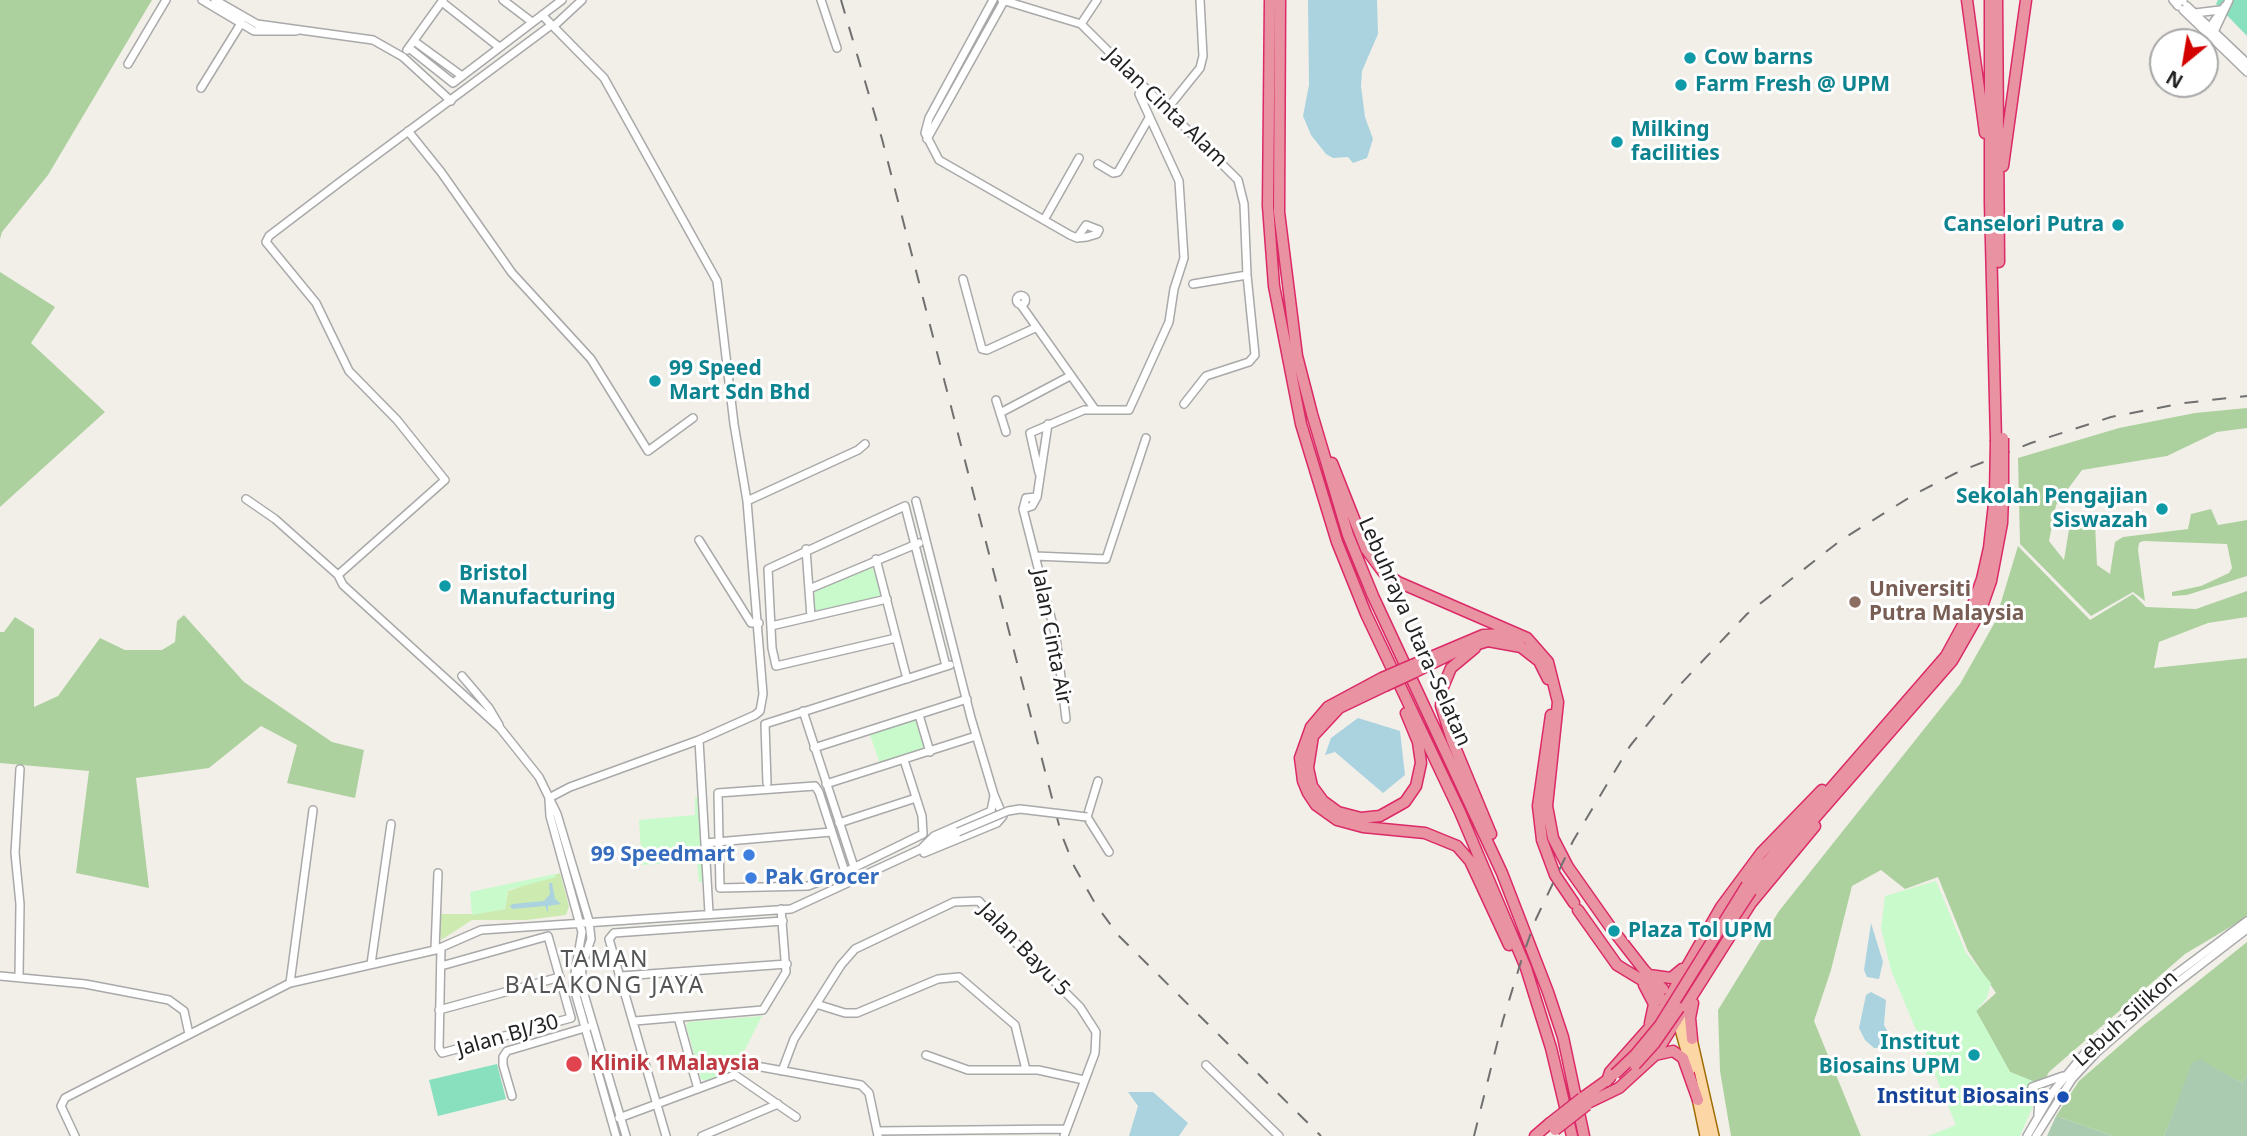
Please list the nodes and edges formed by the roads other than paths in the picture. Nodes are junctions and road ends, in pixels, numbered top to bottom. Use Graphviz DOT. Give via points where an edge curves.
graph roads {
  1 [pos="166,0"];
  2 [pos="202,0"];
  3 [pos="503,0"];
  4 [pos="562,0"];
  5 [pos="582,0"];
  6 [pos="821,0"];
  7 [pos="993,0"];
  8 [pos="1003,0"];
  9 [pos="1097,0"];
  10 [pos="1200,0"];
  11 [pos="1270,0"];
  12 [pos="1280,0"];
  13 [pos="1967,0"];
  14 [pos="1990,0"];
  15 [pos="1997,0"];
  16 [pos="2026,0"];
  17 [pos="442,1"];
  18 [pos="221,2"];
  19 [pos="2180,3"];
  20 [pos="2225,7"];
  21 [pos="2195,13"];
  22 [pos="542,15"];
  23 [pos="533,22"];
  24 [pos="1081,24"];
  25 [pos="240,25"];
  26 [pos="552,26"];
  27 [pos="2206,28"];
  28 [pos="2207,28"];
  29 [pos="2212,28"];
  30 [pos="300,30"];
  31 [pos="2219,38"];
  32 [pos="414,41"];
  33 [pos="2219,42"];
  34 [pos="2226,43"];
  35 [pos="499,47"];
  36 [pos="409,48"];
  37 [pos="837,48"];
  38 [pos="403,57"];
  39 [pos="2247,63"];
  40 [pos="128,64"];
  41 [pos="2247,72"];
  42 [pos="462,76"];
  43 [pos="201,88"];
  44 [pos="1144,88"];
  45 [pos="452,101"];
  46 [pos="1167,109"];
  47 [pos="1149,118"];
  48 [pos="933,120"];
  49 [pos="408,131"];
  50 [pos="1079,158"];
  51 [pos="1098,164"];
  52 [pos="1998,189"];
  53 [pos="1990,203"];
  54 [pos="1044,220"];
  55 [pos="1077,238"];
  56 [pos="1247,275"];
  57 [pos="963,279"];
  58 [pos="1193,284"];
  59 [pos="1021,305"];
  60 [pos="1035,328"];
  61 [pos="1070,376"];
  62 [pos="996,400"];
  63 [pos="1184,404"];
  64 [pos="1094,408"];
  65 [pos="1000,413"];
  66 [pos="1312,414"];
  67 [pos="693,418"];
  68 [pos="1048,424"];
  69 [pos="1006,432"];
  70 [pos="1146,438"];
  71 [pos="1999,439"];
  72 [pos="865,444"];
  73 [pos="1039,473"];
  74 [pos="1999,496"];
  75 [pos="246,499"];
  76 [pos="747,501"];
  77 [pos="916,501"];
  78 [pos="699,540"];
  79 [pos="926,542"];
  80 [pos="915,543"];
  81 [pos="806,549"];
  82 [pos="1035,556"];
  83 [pos="876,559"];
  84 [pos="338,575"];
  85 [pos="809,589"];
  86 [pos="887,599"];
  87 [pos="1366,614"];
  88 [pos="811,617"];
  89 [pos="759,623"];
  90 [pos="771,626"];
  91 [pos="896,638"];
  92 [pos="1495,641"];
  93 [pos="1541,652"];
  94 [pos="957,663"];
  95 [pos="946,666"];
  96 [pos="1413,668"];
  97 [pos="462,676"];
  98 [pos="907,678"];
  99 [pos="1383,682"];
  100 [pos="967,699"];
  101 [pos="803,711"];
  102 [pos="919,715"];
  103 [pos="1066,719"];
  104 [pos="500,728"];
  105 [pos="976,736"];
  106 [pos="699,740"];
  107 [pos="814,748"];
  108 [pos="930,752"];
  109 [pos="1864,753"];
  110 [pos="904,760"];
  111 [pos="19,769"];
  112 [pos="1098,781"];
  113 [pos="767,783"];
  114 [pos="826,785"];
  115 [pos="1837,794"];
  116 [pos="993,795"];
  117 [pos="549,798"];
  118 [pos="916,798"];
  119 [pos="313,810"];
  120 [pos="1087,817"];
  121 [pos="839,823"];
  122 [pos="391,824"];
  123 [pos="831,832"];
  124 [pos="718,841"];
  125 [pos="705,843"];
  126 [pos="922,849"];
  127 [pos="1109,852"];
  128 [pos="907,856"];
  129 [pos="853,868"];
  130 [pos="845,872"];
  131 [pos="438,873"];
  132 [pos="1502,873"];
  133 [pos="859,878"];
  134 [pos="849,882"];
  135 [pos="1749,888"];
  136 [pos="781,909"];
  137 [pos="709,914"];
  138 [pos="580,921"];
  139 [pos="589,921"];
  140 [pos="783,921"];
  141 [pos="2247,921"];
  142 [pos="2247,929"];
  143 [pos="1699,943"];
  144 [pos="438,949"];
  145 [pos="371,964"];
  146 [pos="787,964"];
  147 [pos="441,966"];
  148 [pos="1526,968"];
  149 [pos="0,976"];
  150 [pos="621,976"];
  151 [pos="19,977"];
  152 [pos="560,977"];
  153 [pos="1644,977"];
  154 [pos="1678,982"];
  155 [pos="290,983"];
  156 [pos="1694,996"];
  157 [pos="1668,1000"];
  158 [pos="816,1004"];
  159 [pos="439,1010"];
  160 [pos="678,1017"];
  161 [pos="1680,1018"];
  162 [pos="635,1021"];
  163 [pos="593,1026"];
  164 [pos="584,1028"];
  165 [pos="1647,1033"];
  166 [pos="189,1034"];
  167 [pos="1692,1039"];
  168 [pos="926,1055"];
  169 [pos="1654,1056"];
  170 [pos="745,1065"];
  171 [pos="1206,1065"];
  172 [pos="1026,1070"];
  173 [pos="782,1071"];
  174 [pos="2066,1074"];
  175 [pos="1617,1077"];
  176 [pos="1084,1080"];
  177 [pos="1606,1081"];
  178 [pos="698,1088"];
  179 [pos="512,1096"];
  180 [pos="1698,1100"];
  181 [pos="1587,1102"];
  182 [pos="658,1104"];
  183 [pos="778,1104"];
  184 [pos="617,1105"];
  185 [pos="633,1113"];
  186 [pos="2038,1114"];
  187 [pos="796,1117"];
  188 [pos="621,1118"];
  189 [pos="612,1121"];
  190 [pos="1551,1130"];
  191 [pos="625,1133"];
  192 [pos="878,1133"];
  193 [pos="1064,1133"];
  194 [pos="75,1136"];
  195 [pos="616,1136"];
  196 [pos="666,1136"];
  197 [pos="702,1136"];
  198 [pos="1279,1136"];
  199 [pos="1535,1136"];
  200 [pos="1572,1136"];
  201 [pos="1584,1136"];
  202 [pos="1705,1136"];
  203 [pos="1714,1136"];
  204 [pos="2027,1136"];
  205 [pos="2036,1136"];
  1 -- 40 [label="street"];
  2 -- 25 [label="street"];
  3 -- 23 [label="street"];
  4 -- 22 [label="street"];
  5 -- 26 [label="street"];
  6 -- 37 [label="street"];
  7 -- 48 [label="street"];
  8 -- 24 [label="street, Jalan Cinta Alam"];
  8 -- 48 [label="street"];
  9 -- 24 [label="street"];
  10 -- 46 [label="street" via="1200,68"];
  11 -- 87 [label="highway, Lebuhraya Utara–Selatan" via="1268,206 1274,286 1301,424 1337,542"];
  12 -- 66 [label="highway, Lebuhraya Utara–Selatan" via="1279,212 1294,339"];
  13 -- 53 [label="highway"];
  14 -- 53 [label="highway"];
  15 -- 52 [label="highway"];
  16 -- 52 [label="highway"];
  17 -- 32 [label="street"];
  17 -- 35 [label="street"];
  18 -- 25 [label="street"];
  18 -- 30 [label="street" via="257,24"];
  19 -- 21 [label="street"];
  19 -- 27 [label="street"];
  20 -- 21 [label="street"];
  20 -- 29 [label="street"];
  20 -- 34 [label="street" via="2222,27"];
  21 -- 28 [label="street"];
  22 -- 23 [label="street"];
  22 -- 26 [label="street"];
  23 -- 35 [label="street"];
  24 -- 44 [label="street, Jalan Cinta Alam"];
  25 -- 30 [label="street" via="254,31"];
  25 -- 43 [label="street"];
  26 -- 45 [label="street"];
  26 -- 76 [label="street" via="604,78 712,267"];
  30 -- 38 [label="street" via="373,40"];
  31 -- 34 [label="street"];
  32 -- 36 [label="street"];
  32 -- 42 [label="street"];
  33 -- 41 [label="street"];
  34 -- 39 [label="street"];
  35 -- 42 [label="street"];
  36 -- 38 [label="street"];
  36 -- 42 [label="street" via="453,83"];
  38 -- 45 [label="street"];
  44 -- 46 [label="street, Jalan Cinta Alam"];
  44 -- 47 [label="street" via="1139,94"];
  45 -- 49 [label="street"];
  46 -- 56 [label="street, Jalan Cinta Alam" via="1238,180 1244,204"];
  47 -- 51 [label="street" via="1118,172"];
  47 -- 64 [label="street" via="1179,181 1184,258 1169,322 1132,406 1124,411"];
  48 -- 54 [label="street" via="927,138 939,160"];
  49 -- 67 [label="street" via="512,274 591,359 648,451"];
  49 -- 84 [label="street" via="269,236 266,243 316,303 349,371 397,420 445,480"];
  50 -- 54 [label="street"];
  52 -- 71 [label="highway"];
  53 -- 71 [label="highway"];
  54 -- 55 [label="street"];
  56 -- 58 [label="street"];
  56 -- 63 [label="street, Jalan Cinta Alam" via="1254,360 1206,376"];
  57 -- 60 [label="street" via="982,349 987,351"];
  59 -- 60 [label="street"];
  60 -- 61 [label="street"];
  61 -- 64 [label="street"];
  61 -- 65 [label="street"];
  62 -- 65 [label="street"];
  64 -- 68 [label="street"];
  65 -- 69 [label="street"];
  66 -- 93 [label="highway" via="1366,549 1383,572 1510,629"];
  66 -- 132 [label="highway, Lebuhraya Utara–Selatan" via="1348,535 1373,596"];
  68 -- 73 [label="street"];
  68 -- 73 [label="street" via="1029,434"];
  70 -- 82 [label="street" via="1107,559"];
  71 -- 74 [label="highway, bridge"];
  72 -- 76 [label="street"];
  73 -- 82 [label="street, Jalan Cinta Air" via="1037,497 1032,506 1023,509"];
  74 -- 109 [label="highway" via="1982,579 1959,634 1934,673"];
  74 -- 115 [label="highway" via="1998,549 1991,581 1967,636 1940,678"];
  75 -- 84 [label="street"];
  76 -- 89 [label="street"];
  77 -- 79 [label="street"];
  78 -- 89 [label="street" via="751,623"];
  79 -- 80 [label="street"];
  79 -- 94 [label="street"];
  80 -- 81 [label="street" via="907,509 900,505"];
  80 -- 83 [label="street"];
  80 -- 95 [label="street"];
  81 -- 85 [label="street"];
  81 -- 90 [label="street" via="771,566 767,573"];
  82 -- 103 [label="street, Jalan Cinta Air" via="1056,637"];
  83 -- 85 [label="street"];
  83 -- 86 [label="street"];
  84 -- 104 [label="street" via="343,585"];
  85 -- 88 [label="street"];
  86 -- 88 [label="street"];
  86 -- 91 [label="street"];
  87 -- 99 [label="highway" via="1367,626 1418,742 1421,763 1416,786 1398,808 1371,818 1349,816 1330,807 1312,786 1307,768 1309,747 1319,727 1339,708"];
  87 -- 148 [label="highway, Lebuhraya Utara–Selatan" via="1460,813"];
  88 -- 90 [label="street"];
  89 -- 106 [label="street" via="760,711"];
  90 -- 91 [label="street" via="776,666"];
  91 -- 98 [label="street"];
  92 -- 96 [label="highway" via="1471,645"];
  92 -- 132 [label="highway" via="1456,662 1441,697 1444,720 1501,859"];
  92 -- 153 [label="highway" via="1531,654 1548,678 1552,709 1538,806 1542,839 1555,875 1617,965"];
  93 -- 96 [label="highway" via="1516,638 1494,633 1468,639"];
  93 -- 153 [label="highway" via="1557,691 1547,806 1553,838"];
  94 -- 95 [label="street"];
  94 -- 100 [label="street"];
  95 -- 98 [label="street"];
  96 -- 99 [label="highway, bridge"];
  97 -- 104 [label="street"];
  98 -- 101 [label="street"];
  99 -- 148 [label="highway" via="1328,707 1311,727 1300,758 1308,793 1337,820 1425,833 1457,846 1470,861 1514,956"];
  100 -- 102 [label="street"];
  100 -- 105 [label="street"];
  101 -- 107 [label="street"];
  101 -- 113 [label="street" via="765,724"];
  102 -- 107 [label="street"];
  102 -- 108 [label="street"];
  104 -- 117 [label="street" via="532,766"];
  105 -- 108 [label="street"];
  105 -- 116 [label="street"];
  106 -- 117 [label="street"];
  106 -- 125 [label="street"];
  107 -- 114 [label="street"];
  108 -- 110 [label="street"];
  109 -- 135 [label="highway"];
  109 -- 143 [label="highway" via="1761,853"];
  110 -- 114 [label="street"];
  110 -- 118 [label="street"];
  111 -- 151 [label="street" via="15,853"];
  112 -- 120 [label="street"];
  114 -- 121 [label="street"];
  115 -- 135 [label="highway"];
  115 -- 156 [label="highway" via="1834,804 1751,903"];
  116 -- 126 [label="street" via="991,811 934,836"];
  116 -- 128 [label="street" via="1002,820"];
  117 -- 138 [label="street"];
  117 -- 139 [label="street"];
  118 -- 121 [label="street"];
  118 -- 129 [label="street" via="923,834"];
  119 -- 155 [label="street"];
  120 -- 126 [label="street, bridge" via="1008,811"];
  120 -- 127 [label="street"];
  121 -- 129 [label="street"];
  122 -- 145 [label="street"];
  123 -- 124 [label="street"];
  123 -- 124 [label="street" via="815,786 718,793"];
  123 -- 130 [label="street"];
  124 -- 125 [label="street"];
  124 -- 130 [label="street" via="723,890 800,887"];
  125 -- 137 [label="street"];
  126 -- 128 [label="street"];
  128 -- 133 [label="street"];
  129 -- 130 [label="street"];
  129 -- 133 [label="street"];
  130 -- 134 [label="street"];
  131 -- 144 [label="street"];
  132 -- 201 [label="highway, Lebuhraya Utara–Selatan" via="1563,1037"];
  133 -- 134 [label="street"];
  134 -- 136 [label="street"];
  135 -- 175 [label="highway, bridge" via="1666,1029 1641,1059"];
  136 -- 137 [label="street"];
  136 -- 140 [label="street"];
  137 -- 139 [label="street"];
  138 -- 139 [label="street"];
  138 -- 144 [label="street" via="481,930"];
  138 -- 164 [label="street" via="582,942 573,985"];
  139 -- 163 [label="street" via="591,939 581,984"];
  140 -- 146 [label="street"];
  140 -- 150 [label="street" via="614,933 609,939"];
  141 -- 174 [label="street, Lebuh Silikon" via="2113,1026"];
  142 -- 205 [label="street, Lebuh Silikon" via="2096,1053 2065,1088"];
  143 -- 153 [label="highway" via="1676,975"];
  143 -- 154 [label="highway"];
  144 -- 145 [label="street"];
  144 -- 147 [label="street"];
  145 -- 155 [label="street"];
  146 -- 150 [label="street"];
  146 -- 160 [label="street" via="763,1010"];
  147 -- 152 [label="street" via="548,936"];
  147 -- 159 [label="street"];
  148 -- 200 [label="highway, Lebuhraya Utara–Selatan"];
  149 -- 151 [label="street"];
  150 -- 162 [label="street"];
  151 -- 166 [label="street" via="169,1000 184,1011"];
  152 -- 159 [label="street"];
  152 -- 159 [label="street, Jalan BJ/30" via="571,1018 445,1054 439,1048"];
  153 -- 157 [label="highway"];
  153 -- 165 [label="highway" via="1654,1004"];
  154 -- 156 [label="highway" via="1680,998"];
  154 -- 157 [label="highway"];
  155 -- 166 [label="street"];
  156 -- 161 [label="highway"];
  156 -- 167 [label="highway"];
  157 -- 161 [label="highway"];
  157 -- 165 [label="highway"];
  158 -- 172 [label="street" via="857,1013 937,979 959,976 1015,1025"];
  158 -- 173 [label="street, Jalan Bayu 5" via="787,1052"];
  158 -- 176 [label="street, Jalan Bayu 5" via="855,949 954,902 979,901 1089,1020 1096,1044"];
  160 -- 162 [label="street"];
  160 -- 178 [label="street"];
  161 -- 167 [label="main road"];
  161 -- 169 [label="highway"];
  161 -- 180 [label="main road"];
  162 -- 182 [label="street"];
  163 -- 164 [label="street"];
  163 -- 184 [label="street"];
  164 -- 179 [label="street" via="507,1051 503,1065"];
  164 -- 189 [label="street"];
  165 -- 177 [label="highway"];
  166 -- 194 [label="street" via="65,1098 61,1106"];
  167 -- 203 [label="main road"];
  168 -- 172 [label="street" via="968,1070"];
  169 -- 180 [label="highway" via="1673,1052 1683,1058"];
  169 -- 181 [label="highway" via="1619,1088"];
  170 -- 173 [label="street"];
  171 -- 198 [label="street"];
  172 -- 176 [label="street"];
  173 -- 192 [label="street" via="865,1088"];
  174 -- 186 [label="street, Lebuh Silikon"];
  174 -- 186 [label="street" via="2032,1087 2039,1099"];
  175 -- 177 [label="highway"];
  175 -- 181 [label="highway"];
  176 -- 193 [label="street, Jalan Bayu 5"];
  177 -- 181 [label="highway"];
  178 -- 182 [label="street"];
  178 -- 183 [label="street" via="735,1075"];
  180 -- 202 [label="main road"];
  181 -- 190 [label="highway, bridge"];
  182 -- 185 [label="street"];
  182 -- 196 [label="street"];
  183 -- 187 [label="street"];
  183 -- 197 [label="street"];
  184 -- 185 [label="street"];
  184 -- 188 [label="street"];
  185 -- 188 [label="street"];
  185 -- 191 [label="street"];
  186 -- 204 [label="street, Lebuh Silikon"];
  188 -- 189 [label="street"];
  188 -- 191 [label="street"];
  189 -- 195 [label="street"];
  190 -- 199 [label="highway"];
  192 -- 193 [label="street"];
}
